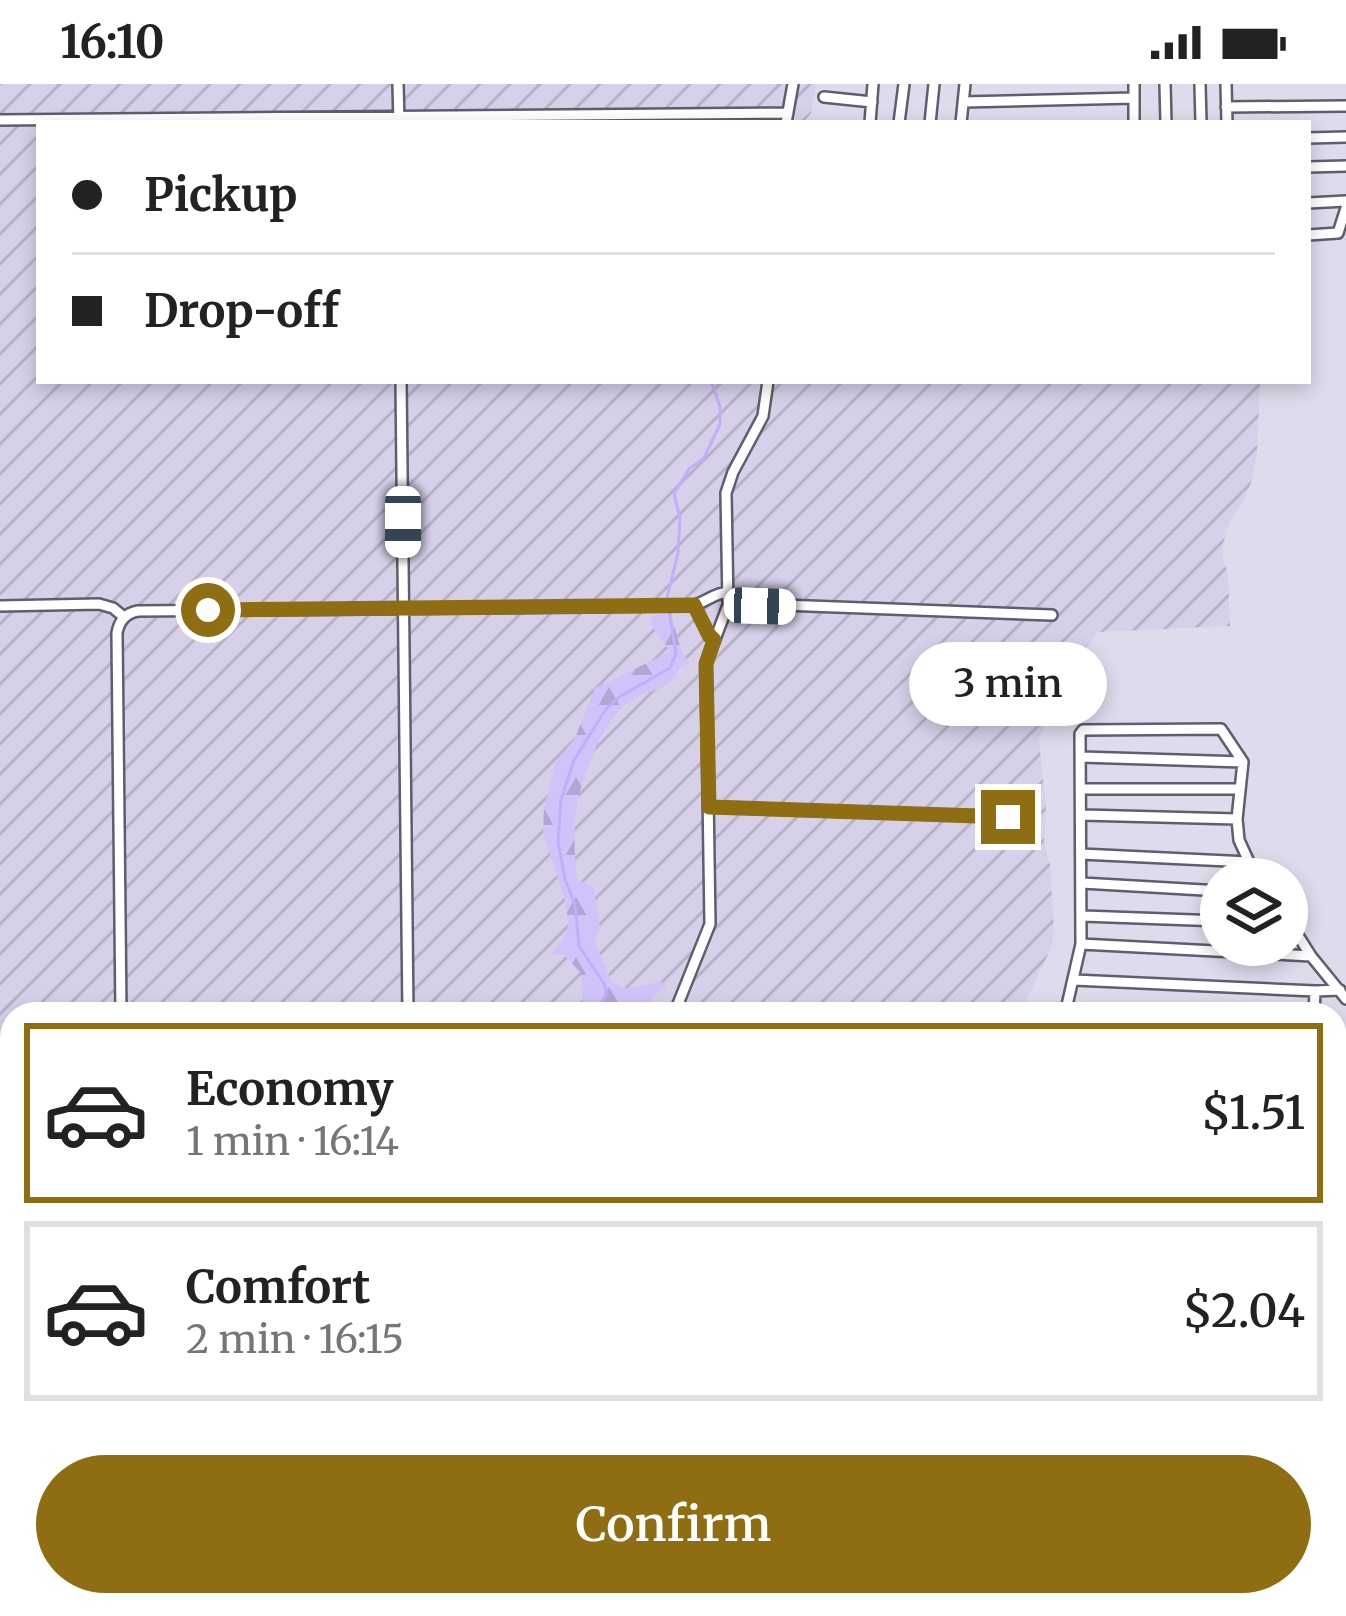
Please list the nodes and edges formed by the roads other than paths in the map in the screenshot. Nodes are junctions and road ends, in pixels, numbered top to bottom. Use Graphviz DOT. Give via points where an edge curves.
graph roads {
  1 [pos="398,84"];
  2 [pos="793,84"];
  3 [pos="873,84"];
  4 [pos="904,84"];
  5 [pos="934,84"];
  6 [pos="965,84"];
  7 [pos="1134,84"];
  8 [pos="1165,84"];
  9 [pos="1200,84"];
  10 [pos="1226,84"];
  11 [pos="824,98"];
  12 [pos="1134,98"];
  13 [pos="872,102"];
  14 [pos="963,102"];
  15 [pos="1346,106"];
  16 [pos="1226,116"];
  17 [pos="787,118"];
  18 [pos="0,119"];
  19 [pos="398,119"];
  20 [pos="870,120"];
  21 [pos="899,120"];
  22 [pos="930,120"];
  23 [pos="961,120"];
  24 [pos="1134,120"];
  25 [pos="1166,120"];
  26 [pos="1200,120"];
  27 [pos="1311,137"];
  28 [pos="1346,137"];
  29 [pos="1311,166"];
  30 [pos="1346,166"];
  31 [pos="1311,203"];
  32 [pos="1346,205"];
  33 [pos="1311,235"];
  34 [pos="401,384"];
  35 [pos="768,384"];
  36 [pos="728,597"];
  37 [pos="694,605"];
  38 [pos="0,606"];
  39 [pos="404,610"];
  40 [pos="1052,615"];
  41 [pos="124,617"];
  42 [pos="714,640"];
  43 [pos="1081,757"];
  44 [pos="1243,762"];
  45 [pos="1081,789"];
  46 [pos="1240,789"];
  47 [pos="709,807"];
  48 [pos="1082,815"];
  49 [pos="1008,817"];
  50 [pos="1238,820"];
  51 [pos="1081,854"];
  52 [pos="1247,858"];
  53 [pos="1200,860"];
  54 [pos="1082,883"];
  55 [pos="1200,890"];
  56 [pos="1082,916"];
  57 [pos="1200,920"];
  58 [pos="1081,944"];
  59 [pos="1308,952"];
  60 [pos="1311,956"];
  61 [pos="1074,980"];
  62 [pos="1315,992"];
  63 [pos="1343,995"];
  64 [pos="121,1002"];
  65 [pos="408,1002"];
  66 [pos="679,1002"];
  67 [pos="1068,1002"];
  68 [pos="1315,1002"];
  1 -- 19 [label="street"];
  2 -- 17 [label="street"];
  3 -- 13 [label="street"];
  4 -- 21 [label="street"];
  5 -- 22 [label="street"];
  6 -- 14 [label="street"];
  7 -- 12 [label="street"];
  8 -- 25 [label="street"];
  9 -- 26 [label="street"];
  10 -- 16 [label="street"];
  11 -- 13 [label="street"];
  12 -- 14 [label="street"];
  12 -- 24 [label="street"];
  13 -- 20 [label="street"];
  14 -- 23 [label="street"];
  15 -- 16 [label="street"];
  17 -- 19 [label="street"];
  18 -- 19 [label="street"];
  27 -- 28 [label="street"];
  29 -- 30 [label="street"];
  31 -- 32 [label="street"];
  32 -- 33 [label="street" via="1338,233"];
  34 -- 39 [label="street"];
  35 -- 36 [label="street" via="764,416 726,493"];
  36 -- 37 [label="street" via="718,593"];
  36 -- 40 [label="street"];
  36 -- 42 [label="street"];
  37 -- 39 [label="street"];
  37 -- 42 [label="street"];
  38 -- 41 [label="street" via="102,604"];
  39 -- 41 [label="street"];
  39 -- 65 [label="street"];
  41 -- 64 [label="street" via="117,633"];
  42 -- 47 [label="street" via="706,664"];
  43 -- 44 [label="street"];
  43 -- 44 [label="street" via="1086,729 1221,729"];
  43 -- 45 [label="street"];
  44 -- 46 [label="street"];
  45 -- 46 [label="street"];
  45 -- 48 [label="street"];
  46 -- 50 [label="street"];
  47 -- 49 [label="street"];
  47 -- 66 [label="street" via="710,927"];
  48 -- 50 [label="street"];
  48 -- 51 [label="street"];
  50 -- 52 [label="street"];
  51 -- 53 [label="street"];
  51 -- 54 [label="street"];
  54 -- 55 [label="street"];
  54 -- 56 [label="street"];
  56 -- 57 [label="street"];
  56 -- 58 [label="street"];
  58 -- 60 [label="street"];
  58 -- 61 [label="street"];
  59 -- 60 [label="street"];
  60 -- 63 [label="street"];
  61 -- 62 [label="street"];
  61 -- 67 [label="street"];
  62 -- 63 [label="street"];
  62 -- 68 [label="street"];
}
